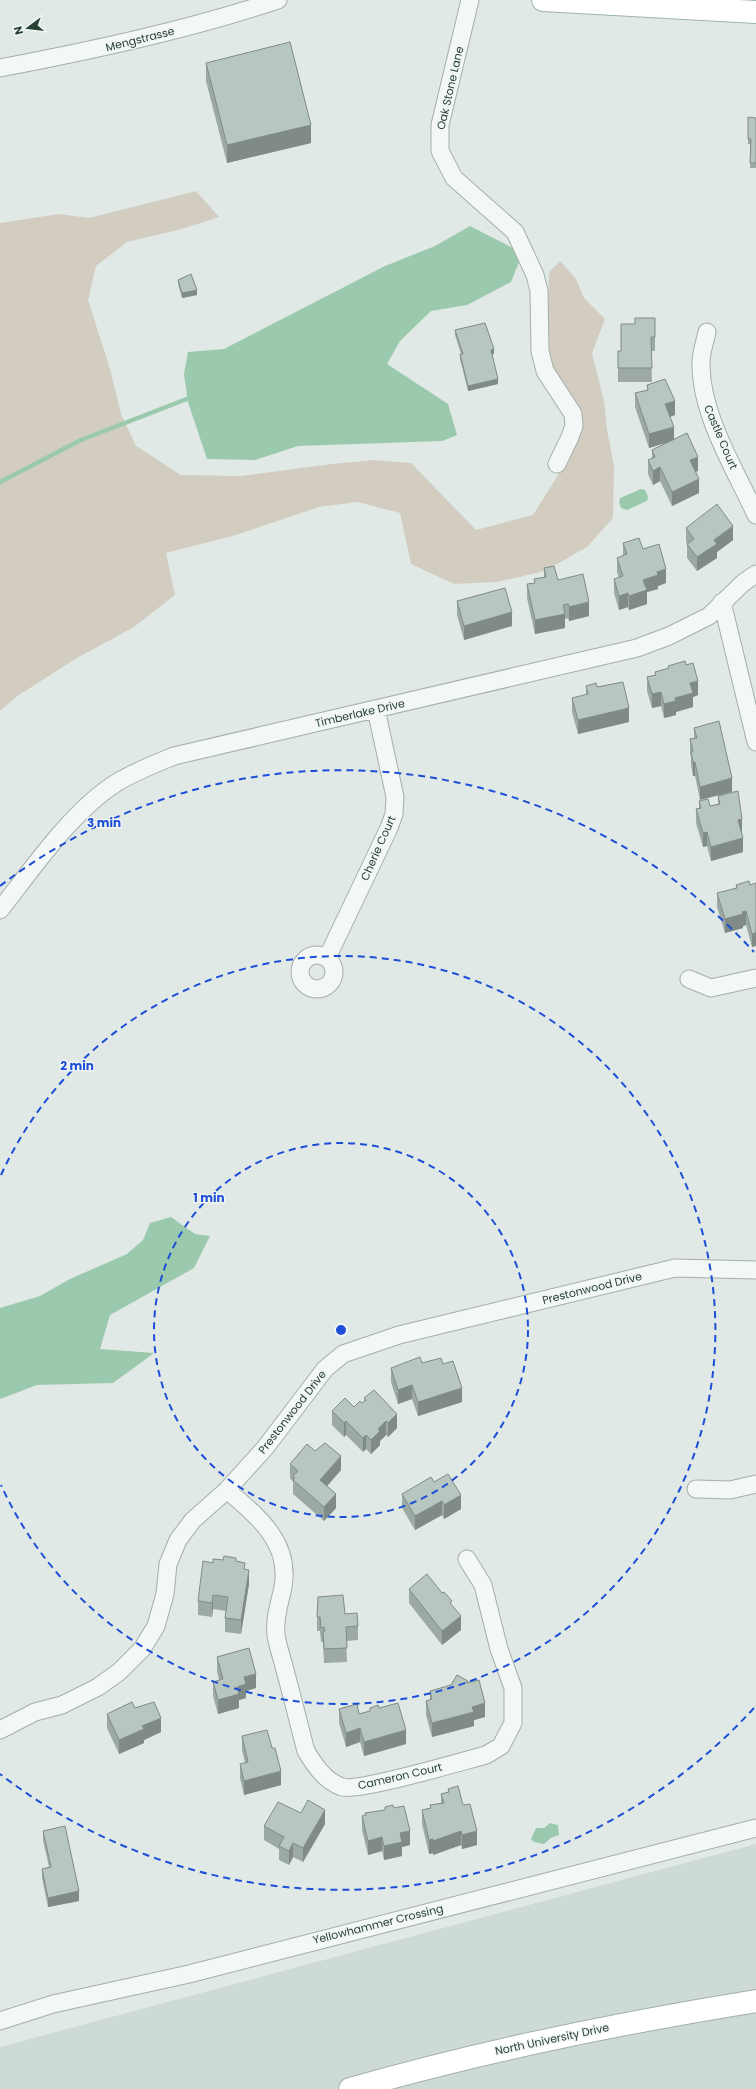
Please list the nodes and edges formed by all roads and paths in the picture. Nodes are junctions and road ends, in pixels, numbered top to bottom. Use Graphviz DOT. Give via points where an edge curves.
graph roads {
  1 [pos="278,0"];
  2 [pos="470,0"];
  3 [pos="543,0"];
  4 [pos="756,12"];
  5 [pos="0,68"];
  6 [pos="707,332"];
  7 [pos="557,464"];
  8 [pos="756,515"];
  9 [pos="756,574"];
  10 [pos="722,602"];
  11 [pos="376,709"];
  12 [pos="756,742"];
  13 [pos="0,910"];
  14 [pos="327,958"];
  15 [pos="756,978"];
  16 [pos="689,979"];
  17 [pos="756,1270"];
  18 [pos="756,1484"];
  19 [pos="696,1489"];
  20 [pos="227,1490"];
  21 [pos="467,1559"];
  22 [pos="0,1730"];
  23 [pos="756,1828"];
  24 [pos="756,2001"];
  25 [pos="0,2021"];
  26 [pos="350,2089"];
  1 -- 5 [label="street, Mengstrasse" via="233,15 109,47"];
  2 -- 7 [label="street, Oak Stone Lane" via="443,110 440,151 454,178 515,232 535,275 539,291 540,351 545,371 573,414 574,426"];
  3 -- 4 [label="main road"];
  6 -- 8 [label="street, Castle Court" via="701,362 708,408"];
  9 -- 10 [label="street, Timberlake Drive"];
  10 -- 11 [label="street, Timberlake Drive" via="708,616 669,636 637,648"];
  10 -- 12 [label="street"];
  11 -- 13 [label="street, Timberlake Drive" via="174,756 143,768 93,800 74,819"];
  11 -- 14 [label="street, Cherie Court" via="395,797 394,814"];
  15 -- 16 [label="street" via="711,988"];
  17 -- 20 [label="street, Prestonwood Drive" via="675,1268 399,1335 343,1354 325,1369 265,1448"];
  18 -- 19 [label="street" via="730,1490"];
  20 -- 21 [label="street, Cameron Court" via="254,1514 270,1532 280,1549 285,1568 276,1634 306,1751 316,1767 330,1780 344,1787 367,1785 486,1754 500,1746 504,1740 513,1723 513,1688 499,1649 482,1585"];
  20 -- 22 [label="street, Prestonwood Drive" via="193,1520 178,1540 168,1564 165,1594 156,1626 142,1650 119,1672 98,1687 62,1705 35,1712"];
  23 -- 25 [label="street, Yellowhammer Crossing" via="313,1940 189,1974 53,2004"];
  24 -- 26 [label="main road, North University Drive" via="592,2030 505,2049"];
}
